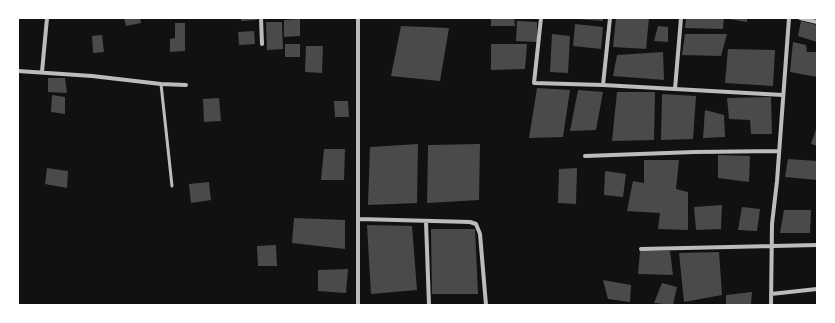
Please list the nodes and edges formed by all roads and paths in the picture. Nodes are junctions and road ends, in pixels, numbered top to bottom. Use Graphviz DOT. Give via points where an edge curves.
graph roads {
  1 [pos="47,18"];
  2 [pos="261,18"];
  3 [pos="358,18"];
  4 [pos="541,18"];
  5 [pos="610,18"];
  6 [pos="681,18"];
  7 [pos="789,18"];
  8 [pos="800,18"];
  9 [pos="817,22"];
  10 [pos="262,44"];
  11 [pos="18,71"];
  12 [pos="42,72"];
  13 [pos="161,84"];
  14 [pos="186,85"];
  15 [pos="604,85"];
  16 [pos="675,89"];
  17 [pos="783,95"];
  18 [pos="779,152"];
  19 [pos="585,156"];
  20 [pos="172,186"];
  21 [pos="359,220"];
  22 [pos="426,222"];
  23 [pos="817,245"];
  24 [pos="772,246"];
  25 [pos="641,249"];
  26 [pos="817,289"];
  27 [pos="771,294"];
  28 [pos="358,305"];
  29 [pos="430,305"];
  30 [pos="486,305"];
  31 [pos="770,305"];
  1 -- 12 [label="street"];
  2 -- 10 [label="street"];
  3 -- 21 [label="street"];
  4 -- 15 [label="street" via="534,83"];
  5 -- 15 [label="street"];
  6 -- 16 [label="street"];
  7 -- 17 [label="street"];
  8 -- 9 [label="street"];
  11 -- 12 [label="street"];
  12 -- 13 [label="street"];
  13 -- 14 [label="street"];
  13 -- 20 [label="lane"];
  15 -- 16 [label="street"];
  16 -- 17 [label="street"];
  17 -- 18 [label="street"];
  18 -- 19 [label="street"];
  18 -- 24 [label="street"];
  21 -- 22 [label="street"];
  21 -- 28 [label="street"];
  22 -- 29 [label="street"];
  22 -- 30 [label="street" via="476,224 480,234"];
  23 -- 24 [label="street"];
  24 -- 25 [label="street"];
  24 -- 27 [label="street"];
  26 -- 27 [label="street"];
  27 -- 31 [label="street"];
}
